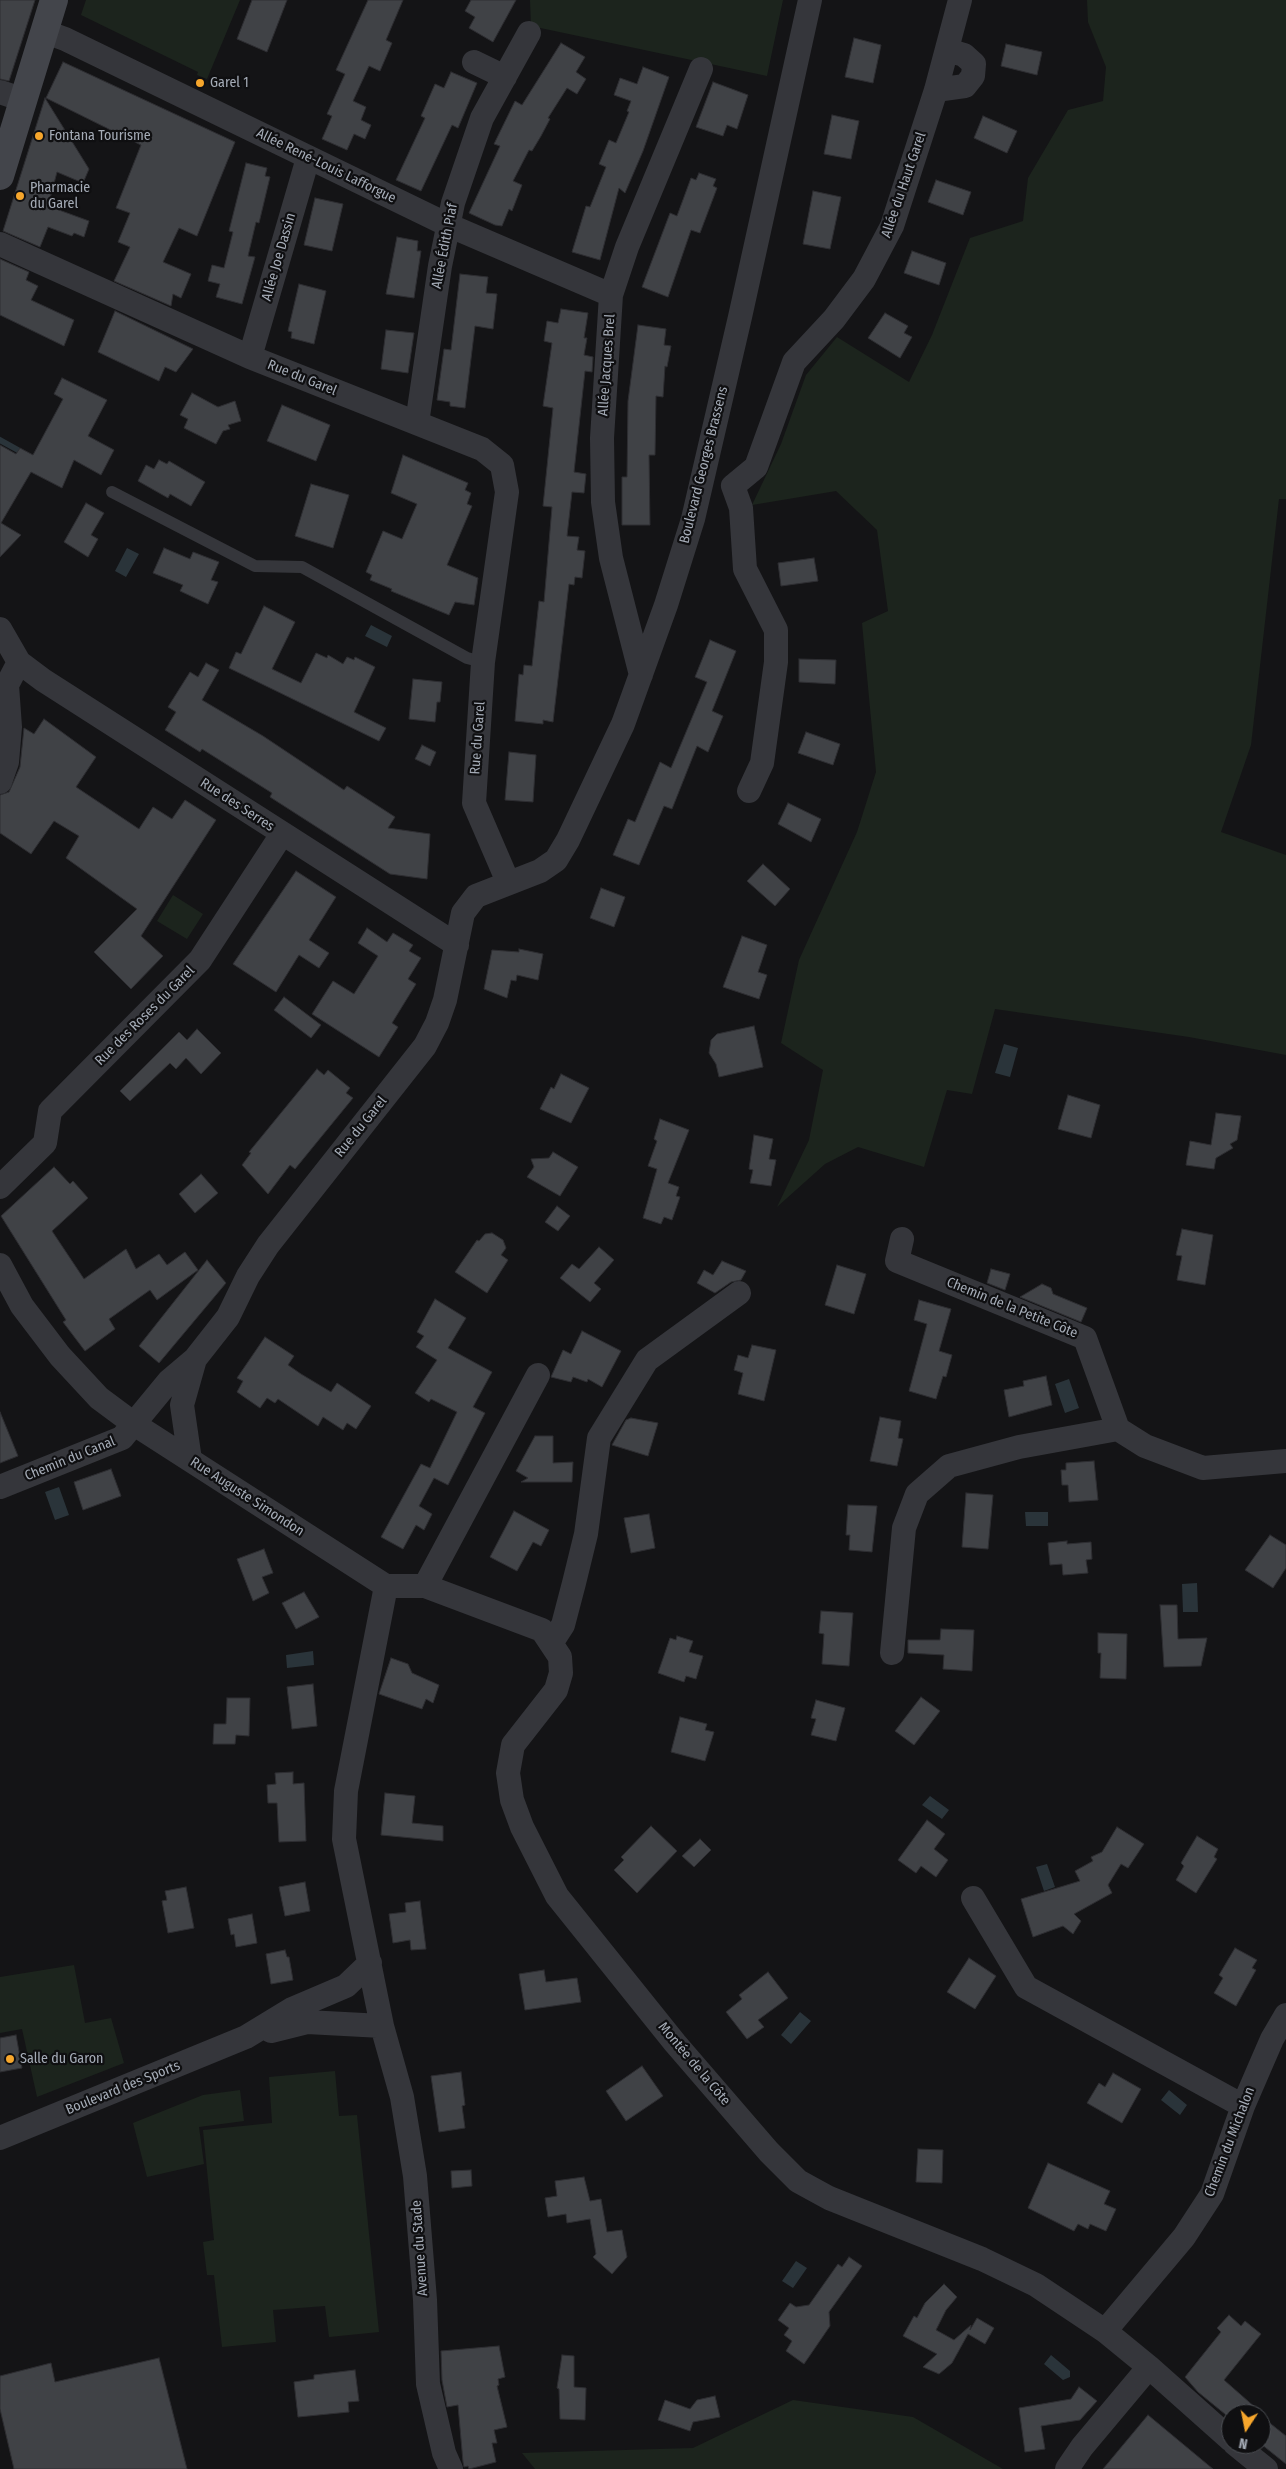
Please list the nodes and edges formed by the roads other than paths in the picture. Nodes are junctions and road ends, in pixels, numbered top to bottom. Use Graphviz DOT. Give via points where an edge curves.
graph roads {
  1 [pos="54,0"];
  2 [pos="810,0"];
  3 [pos="960,0"];
  4 [pos="44,31"];
  5 [pos="529,33"];
  6 [pos="947,50"];
  7 [pos="474,62"];
  8 [pos="701,69"];
  9 [pos="504,77"];
  10 [pos="936,90"];
  11 [pos="12,96"];
  12 [pos="308,158"];
  13 [pos="0,176"];
  14 [pos="448,225"];
  15 [pos="0,244"];
  16 [pos="611,295"];
  17 [pos="250,357"];
  18 [pos="417,423"];
  19 [pos="703,475"];
  20 [pos="733,486"];
  21 [pos="112,492"];
  22 [pos="0,629"];
  23 [pos="19,662"];
  24 [pos="482,662"];
  25 [pos="641,675"];
  26 [pos="0,782"];
  27 [pos="749,791"];
  28 [pos="282,834"];
  29 [pos="508,882"];
  30 [pos="457,944"];
  31 [pos="0,1187"];
  32 [pos="902,1239"];
  33 [pos="0,1265"];
  34 [pos="739,1293"];
  35 [pos="195,1359"];
  36 [pos="538,1375"];
  37 [pos="182,1405"];
  38 [pos="134,1424"];
  39 [pos="1118,1429"];
  40 [pos="190,1460"];
  41 [pos="1286,1461"];
  42 [pos="0,1487"];
  43 [pos="386,1586"];
  44 [pos="425,1586"];
  45 [pos="552,1642"];
  46 [pos="892,1653"];
  47 [pos="973,1898"];
  48 [pos="370,1963"];
  49 [pos="1286,2015"];
  50 [pos="382,2026"];
  51 [pos="246,2037"];
  52 [pos="1243,2106"];
  53 [pos="0,2138"];
  54 [pos="1105,2331"];
  55 [pos="1149,2367"];
  56 [pos="1221,2431"];
  57 [pos="1247,2454"];
  58 [pos="451,2469"];
  59 [pos="1067,2469"];
  60 [pos="1266,2469"];
  1 -- 4 [label="street"];
  2 -- 19 [label="street, Boulevard Georges Brassens"];
  3 -- 6 [label="street, Allée du Haut Garel"];
  4 -- 11 [label="street"];
  4 -- 12 [label="street, Allée René-Louis Lafforgue"];
  5 -- 9 [label="street, Allée Édith Piaf"];
  6 -- 10 [label="street, Allée du Haut Garel"];
  6 -- 10 [label="street" via="964,55 974,64 973,76 964,86"];
  7 -- 9 [label="street"];
  8 -- 16 [label="street, Allée Jacques Brel" via="627,247"];
  9 -- 14 [label="street, Allée Édith Piaf" via="482,118"];
  10 -- 20 [label="street, Allée du Haut Garel" via="892,226 864,279 834,319 794,362 756,467"];
  11 -- 13 [label="street"];
  12 -- 14 [label="street, Allée René-Louis Lafforgue"];
  12 -- 17 [label="street, Allée Joe Dassin"];
  14 -- 16 [label="street, Allée René-Louis Lafforgue"];
  14 -- 18 [label="street, Allée Édith Piaf"];
  15 -- 17 [label="street, Rue du Garel"];
  16 -- 25 [label="street, Allée Jacques Brel" via="602,438 603,502 611,558"];
  17 -- 18 [label="street, Rue du Garel"];
  18 -- 24 [label="street, Rue du Garel" via="482,449 502,465 507,492"];
  19 -- 20 [label="street"];
  19 -- 25 [label="street, Boulevard Georges Brassens" via="690,527"];
  20 -- 27 [label="street" via="741,508 745,569 776,630 776,662 762,763"];
  21 -- 24 [label="lane" via="255,566 302,567 467,658"];
  22 -- 23 [label="street"];
  23 -- 26 [label="street" via="7,685 10,727 7,762"];
  23 -- 28 [label="street, Rue des Serres"];
  24 -- 29 [label="street, Rue du Garel" via="474,803"];
  25 -- 29 [label="street, Boulevard Georges Brassens" via="623,724 556,860 540,871"];
  28 -- 30 [label="street, Rue des Serres"];
  28 -- 31 [label="street, Rue des Roses du Garel" via="200,960 50,1111 45,1143"];
  29 -- 30 [label="street, Rue du Garel" via="476,896 463,913"];
  30 -- 35 [label="street, Rue du Garel" via="445,1000 425,1046 273,1238 248,1276 228,1317"];
  32 -- 39 [label="street, Chemin de la Petite Côte" via="897,1261 1085,1338"];
  33 -- 38 [label="street, Rue Auguste Simondon" via="22,1306 60,1356 99,1398"];
  34 -- 45 [label="street" via="647,1360 599,1438 586,1534 564,1624"];
  35 -- 37 [label="street"];
  35 -- 38 [label="street, Rue du Garel" via="170,1381"];
  36 -- 44 [label="street"];
  37 -- 38 [label="street" via="158,1424"];
  37 -- 40 [label="street"];
  38 -- 40 [label="street, Rue Auguste Simondon"];
  38 -- 42 [label="street, Chemin du Canal" via="122,1438"];
  39 -- 41 [label="street" via="1145,1446 1203,1468"];
  39 -- 46 [label="street" via="1018,1447 949,1466 918,1494 904,1528"];
  40 -- 43 [label="street, Rue Auguste Simondon"];
  43 -- 44 [label="street"];
  43 -- 48 [label="street, Avenue du Stade" via="346,1791 344,1839"];
  44 -- 45 [label="street" via="528,1623 542,1630"];
  45 -- 54 [label="street, Montée de la Côte" via="560,1657 561,1673 556,1690 513,1745 508,1773 515,1809 557,1896 675,2042 798,2182 1036,2285"];
  47 -- 52 [label="street" via="1026,1987"];
  48 -- 50 [label="street, Avenue du Stade"];
  48 -- 51 [label="street, Boulevard des Sports" via="346,1986 292,2009"];
  49 -- 52 [label="street, Chemin du Michalon"];
  50 -- 51 [label="street, Boulevard des Sports" via="307,2022"];
  50 -- 58 [label="street, Avenue du Stade" via="402,2097 415,2176 428,2384 444,2453"];
  51 -- 53 [label="street, Boulevard des Sports"];
  52 -- 54 [label="street, Chemin du Michalon" via="1212,2194 1184,2237"];
  54 -- 55 [label="street, Montée de la Côte"];
  55 -- 56 [label="street, Montée de la Côte"];
  55 -- 59 [label="street"];
  57 -- 60 [label="street"];
}
